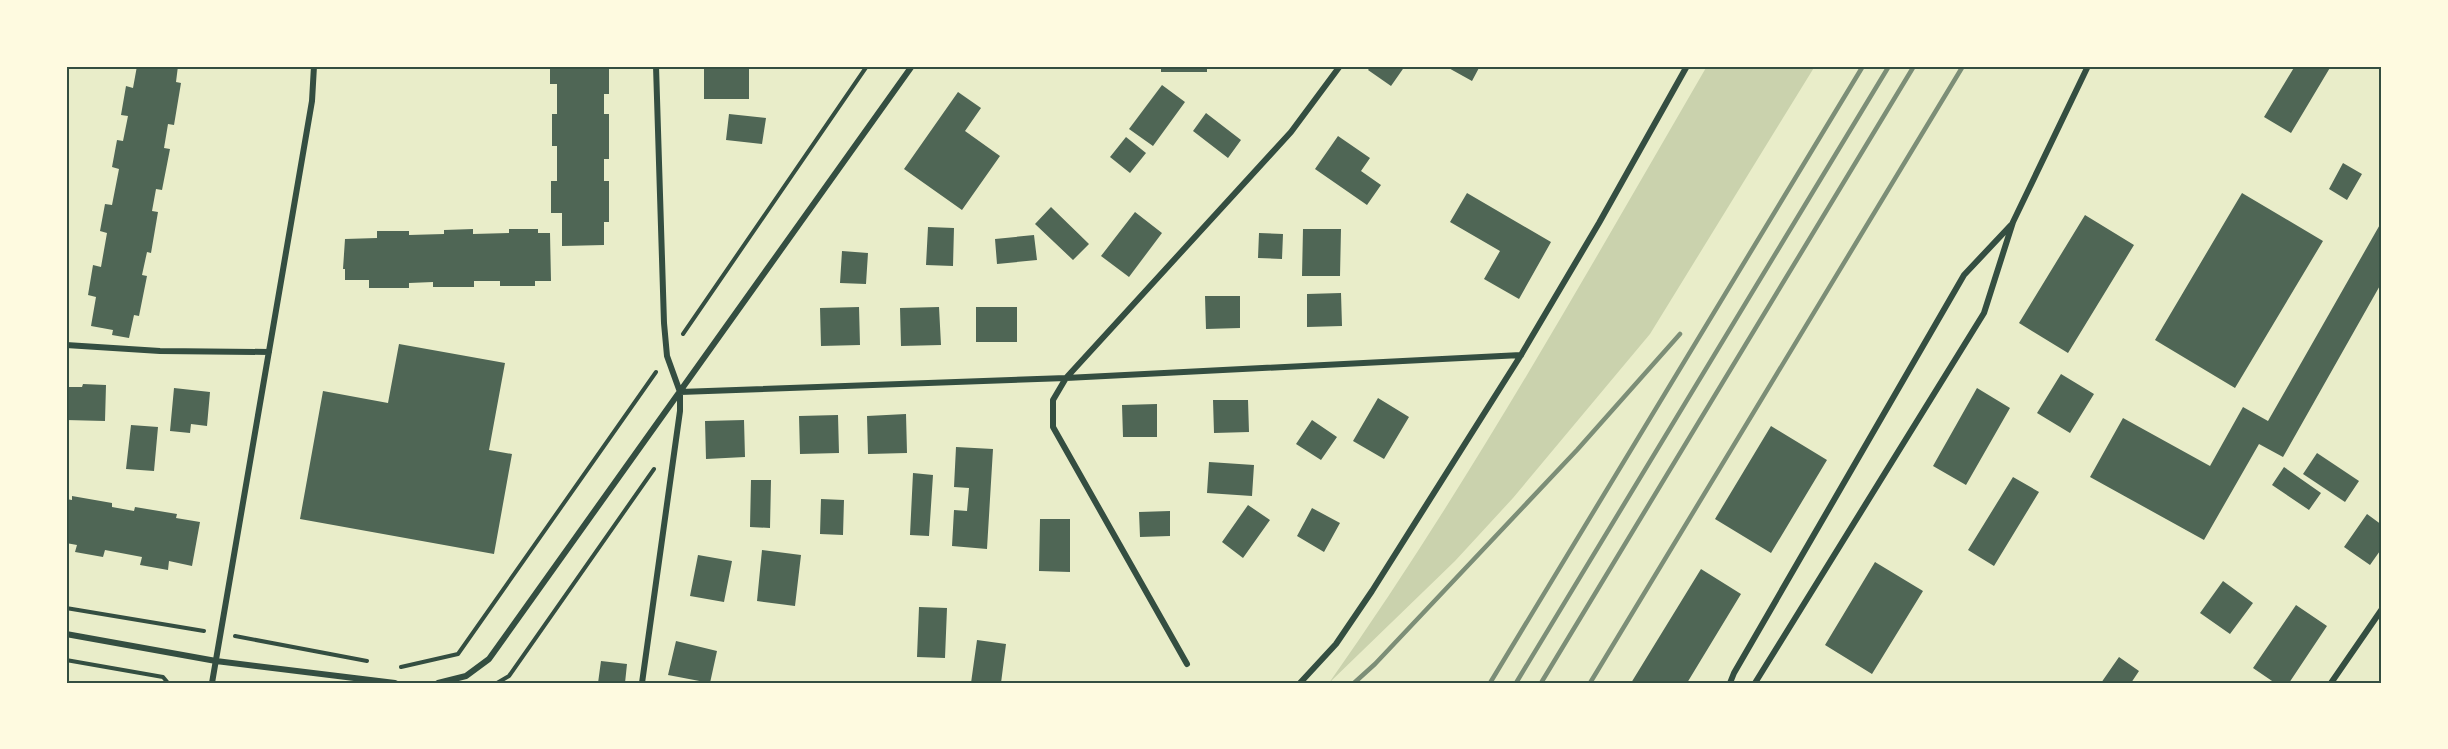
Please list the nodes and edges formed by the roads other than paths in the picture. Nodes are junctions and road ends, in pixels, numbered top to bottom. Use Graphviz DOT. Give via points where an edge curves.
graph roads {
  1 [pos="314,66"];
  2 [pos="656,66"];
  3 [pos="912,66"];
  4 [pos="1340,66"];
  5 [pos="1687,66"];
  6 [pos="2088,66"];
  7 [pos="2013,222"];
  8 [pos="66,345"];
  9 [pos="269,352"];
  10 [pos="1521,355"];
  11 [pos="1066,378"];
  12 [pos="680,392"];
  13 [pos="2382,609"];
  14 [pos="66,634"];
  15 [pos="216,661"];
  16 [pos="1187,664"];
  17 [pos="212,683"];
  18 [pos="395,683"];
  19 [pos="438,683"];
  20 [pos="642,683"];
  21 [pos="1300,683"];
  22 [pos="1730,683"];
  23 [pos="1755,683"];
  24 [pos="2331,683"];
  1 -- 9 [label="street" via="312,101"];
  2 -- 12 [label="street" via="667,356"];
  3 -- 12 [label="street"];
  4 -- 11 [label="street" via="1291,132"];
  5 -- 10 [label="street"];
  6 -- 7 [label="street"];
  7 -- 22 [label="street" via="1964,275"];
  7 -- 23 [label="street" via="1984,313"];
  8 -- 9 [label="street"];
  9 -- 15 [label="street"];
  10 -- 11 [label="street"];
  10 -- 21 [label="street" via="1372,591 1336,644"];
  11 -- 12 [label="street"];
  11 -- 16 [label="street" via="1053,400 1053,427"];
  12 -- 19 [label="street" via="489,659 466,676"];
  12 -- 20 [label="street"];
  13 -- 24 [label="street"];
  14 -- 15 [label="street"];
  15 -- 17 [label="street"];
  15 -- 18 [label="street"];
}
